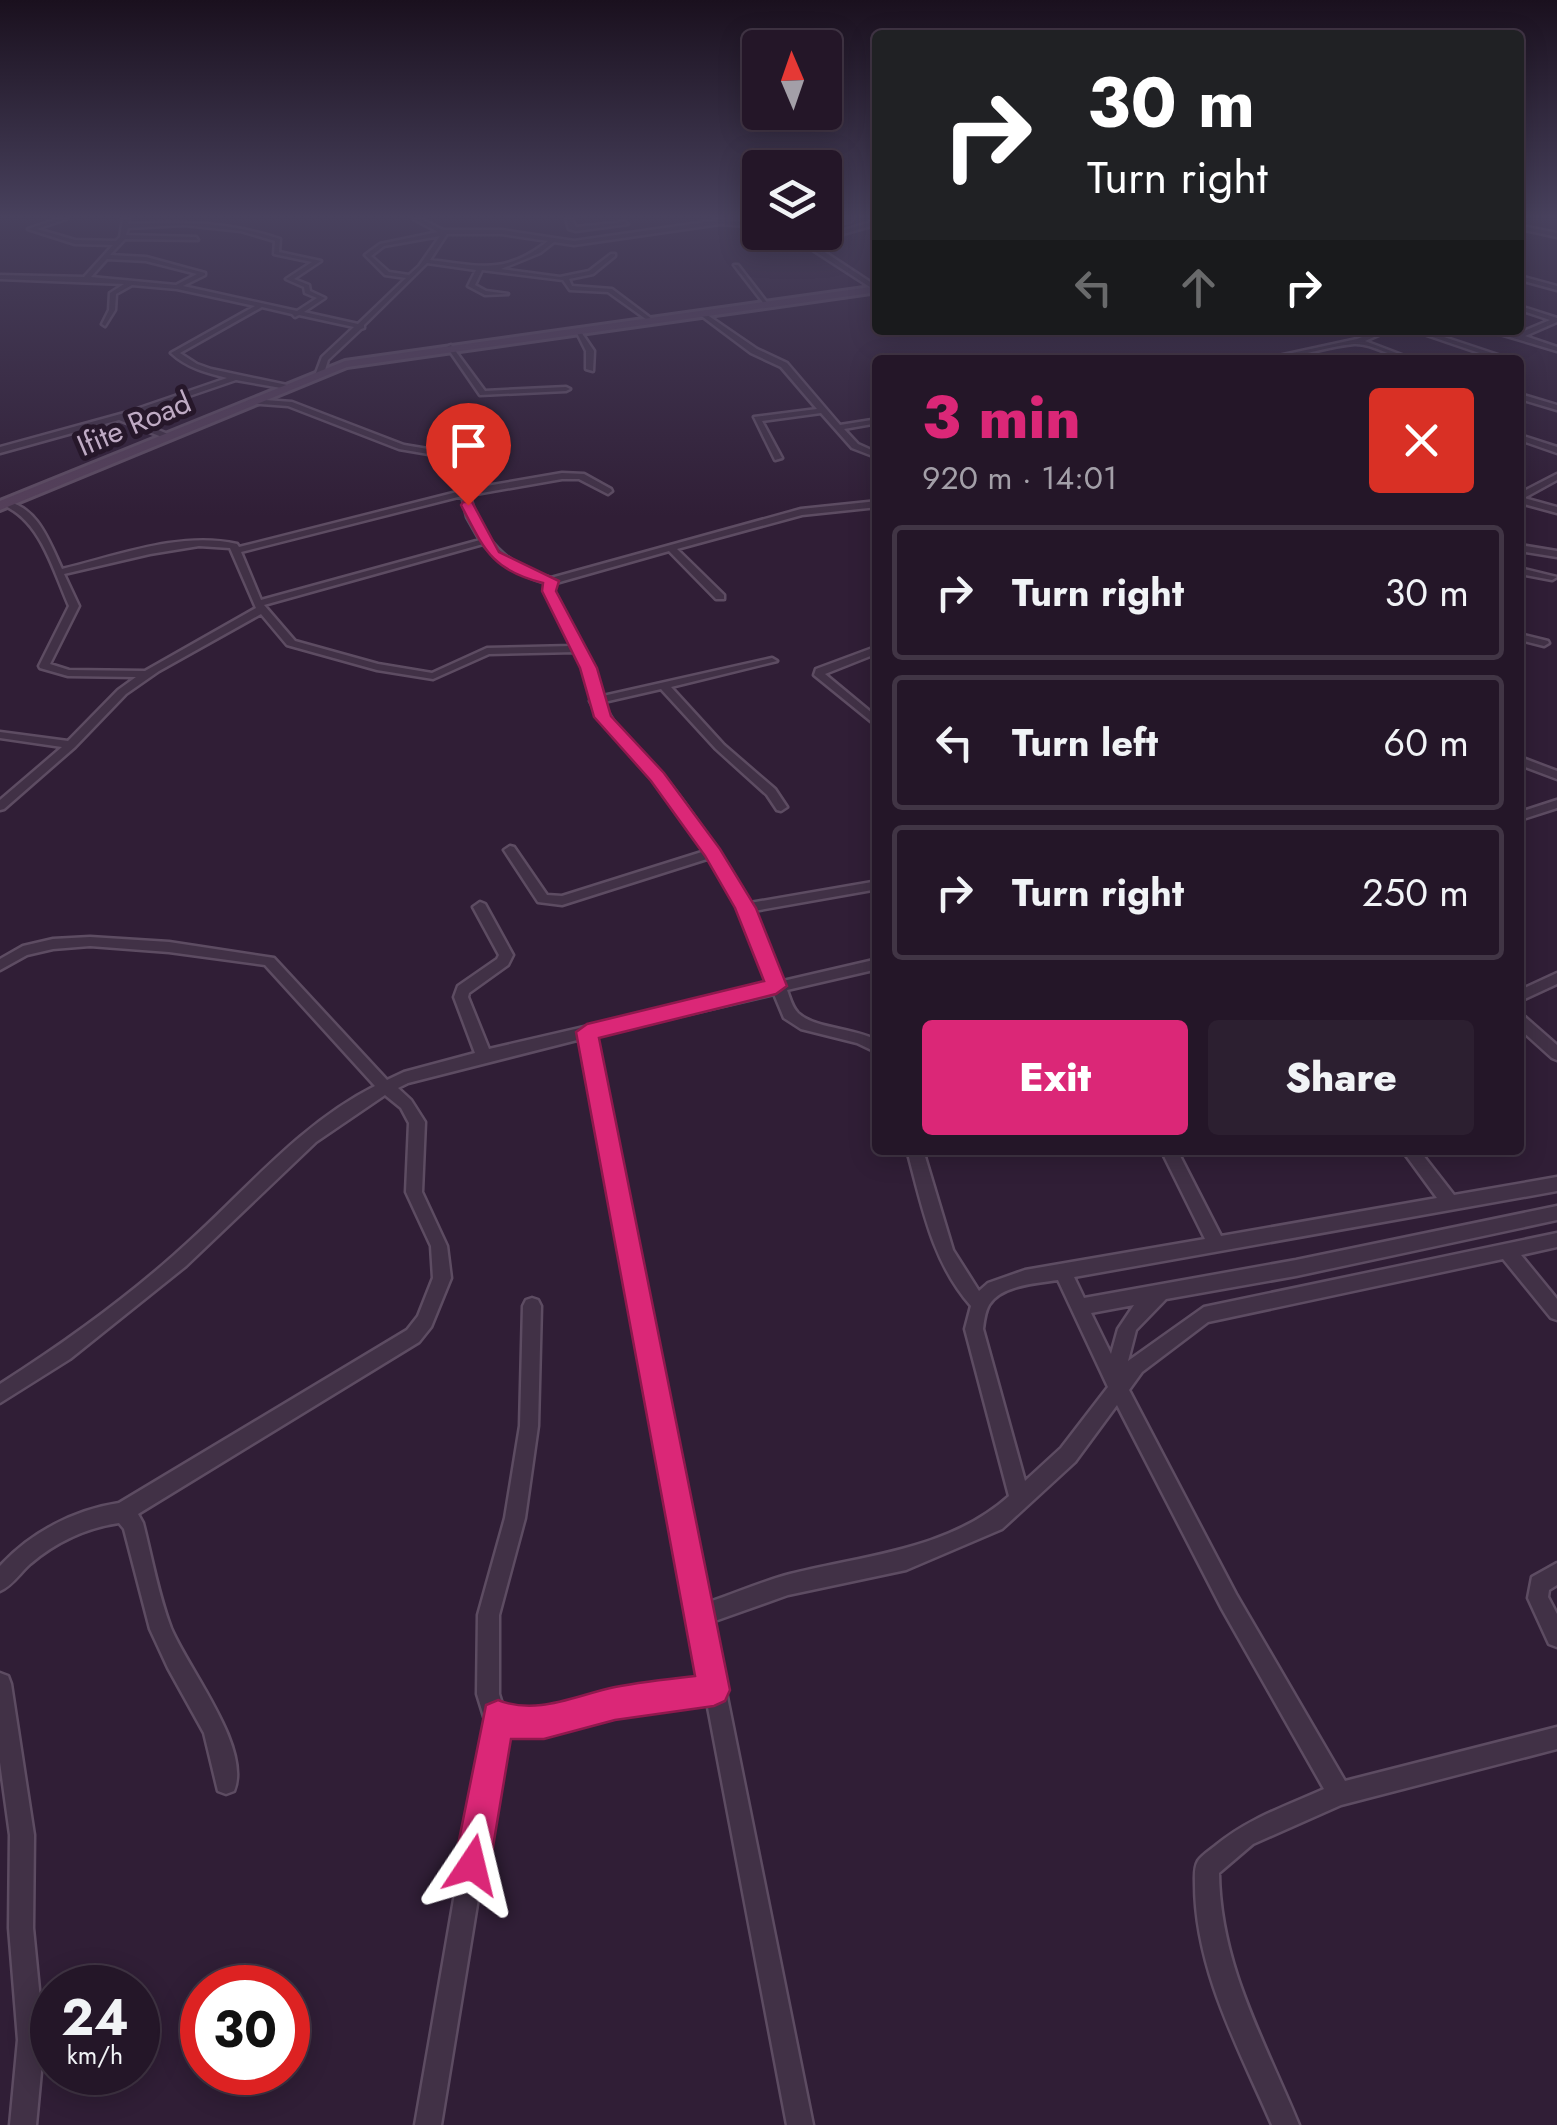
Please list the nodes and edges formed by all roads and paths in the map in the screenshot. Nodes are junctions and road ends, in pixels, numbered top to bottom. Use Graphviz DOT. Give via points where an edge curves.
graph roads {
  1 [pos="107,318"];
  2 [pos="238,318"];
  3 [pos="313,318"];
  4 [pos="371,318"];
  5 [pos="648,318"];
  6 [pos="664,318"];
  7 [pos="709,318"];
  8 [pos="1550,318"];
  9 [pos="650,320"];
  10 [pos="104,324"];
  11 [pos="362,327"];
  12 [pos="577,330"];
  13 [pos="1524,333"];
  14 [pos="1348,335"];
  15 [pos="1374,335"];
  16 [pos="1431,335"];
  17 [pos="1514,335"];
  18 [pos="1518,336"];
  19 [pos="1360,341"];
  20 [pos="452,347"];
  21 [pos="1557,350"];
  22 [pos="1298,355"];
  23 [pos="1398,355"];
  24 [pos="1493,355"];
  25 [pos="590,368"];
  26 [pos="320,372"];
  27 [pos="240,376"];
  28 [pos="284,387"];
  29 [pos="566,389"];
  30 [pos="1524,397"];
  31 [pos="252,401"];
  32 [pos="1557,408"];
  33 [pos="825,410"];
  34 [pos="120,417"];
  35 [pos="872,422"];
  36 [pos="838,428"];
  37 [pos="167,437"];
  38 [pos="1524,438"];
  39 [pos="0,450"];
  40 [pos="1557,450"];
  41 [pos="872,453"];
  42 [pos="778,458"];
  43 [pos="1557,477"];
  44 [pos="466,492"];
  45 [pos="608,492"];
  46 [pos="1524,496"];
  47 [pos="1524,499"];
  48 [pos="3,504"];
  49 [pos="872,505"];
  50 [pos="1557,510"];
  51 [pos="486,541"];
  52 [pos="1524,549"];
  53 [pos="673,550"];
  54 [pos="236,551"];
  55 [pos="1557,554"];
  56 [pos="1524,571"];
  57 [pos="61,572"];
  58 [pos="1552,577"];
  59 [pos="551,581"];
  60 [pos="720,597"];
  61 [pos="260,606"];
  62 [pos="1524,638"];
  63 [pos="1544,642"];
  64 [pos="580,649"];
  65 [pos="872,651"];
  66 [pos="772,661"];
  67 [pos="148,674"];
  68 [pos="664,686"];
  69 [pos="596,701"];
  70 [pos="872,719"];
  71 [pos="0,734"];
  72 [pos="71,745"];
  73 [pos="1524,763"];
  74 [pos="1557,775"];
  75 [pos="1557,804"];
  76 [pos="0,806"];
  77 [pos="781,807"];
  78 [pos="1524,815"];
  79 [pos="510,850"];
  80 [pos="713,853"];
  81 [pos="872,885"];
  82 [pos="480,907"];
  83 [pos="746,908"];
  84 [pos="3,960"];
  85 [pos="872,965"];
  86 [pos="1557,978"];
  87 [pos="776,986"];
  88 [pos="1524,994"];
  89 [pos="1524,1024"];
  90 [pos="587,1032"];
  91 [pos="872,1044"];
  92 [pos="1557,1054"];
  93 [pos="484,1056"];
  94 [pos="384,1088"];
  95 [pos="917,1155"];
  96 [pos="1172,1155"];
  97 [pos="1414,1155"];
  98 [pos="1557,1184"];
  99 [pos="1451,1204"];
  100 [pos="1557,1213"];
  101 [pos="1557,1240"];
  102 [pos="1217,1245"];
  103 [pos="1507,1251"];
  104 [pos="1062,1272"];
  105 [pos="1164,1292"];
  106 [pos="978,1302"];
  107 [pos="532,1306"];
  108 [pos="1079,1308"];
  109 [pos="1557,1312"];
  110 [pos="1118,1391"];
  111 [pos="0,1394"];
  112 [pos="1020,1500"];
  113 [pos="122,1513"];
  114 [pos="1557,1573"];
  115 [pos="0,1582"];
  116 [pos="699,1616"];
  117 [pos="1557,1636"];
  118 [pos="0,1684"];
  119 [pos="714,1690"];
  120 [pos="498,1716"];
  121 [pos="1557,1738"];
  122 [pos="226,1783"];
  123 [pos="1340,1794"];
  124 [pos="23,2125"];
  125 [pos="428,2125"];
  126 [pos="800,2125"];
  127 [pos="1286,2125"];
  1 -- 10 [label="street"];
  2 -- 27 [label="street" via="175,353 182,362"];
  3 -- 11 [label="street"];
  4 -- 11 [label="street"];
  5 -- 9 [label="street"];
  6 -- 9 [label="street, Ifite Road"];
  7 -- 33 [label="street" via="784,365"];
  8 -- 13 [label="street" via="1556,320"];
  9 -- 12 [label="street, Ifite Road"];
  11 -- 26 [label="street" via="325,359"];
  12 -- 20 [label="street, Ifite Road"];
  12 -- 25 [label="street" via="590,352"];
  14 -- 19 [label="street"];
  15 -- 19 [label="street"];
  16 -- 24 [label="street"];
  17 -- 18 [label="street"];
  18 -- 21 [label="street"];
  19 -- 22 [label="street"];
  19 -- 23 [label="street"];
  20 -- 26 [label="street, Ifite Road"];
  20 -- 29 [label="street" via="483,393"];
  26 -- 28 [label="street, Ifite Road"];
  27 -- 28 [label="street"];
  27 -- 34 [label="street"];
  28 -- 31 [label="street, Ifite Road"];
  30 -- 32 [label="street"];
  31 -- 37 [label="street, Ifite Road"];
  31 -- 44 [label="street" via="288,404 402,447 450,453"];
  33 -- 36 [label="street"];
  33 -- 42 [label="street" via="756,418"];
  34 -- 37 [label="street"];
  34 -- 39 [label="street"];
  35 -- 36 [label="street"];
  36 -- 41 [label="street"];
  37 -- 48 [label="street, Ifite Road"];
  38 -- 40 [label="street"];
  43 -- 46 [label="street"];
  44 -- 45 [label="street" via="570,475"];
  44 -- 51 [label="street"];
  44 -- 54 [label="street"];
  47 -- 50 [label="street"];
  48 -- 57 [label="street" via="37,526"];
  49 -- 53 [label="street" via="801,512"];
  51 -- 59 [label="street" via="506,563"];
  51 -- 61 [label="street"];
  52 -- 55 [label="street"];
  53 -- 59 [label="street"];
  53 -- 60 [label="street"];
  54 -- 57 [label="street" via="231,544 201,542"];
  54 -- 61 [label="street"];
  56 -- 58 [label="street"];
  57 -- 67 [label="street" via="74,614 44,666 68,673"];
  59 -- 64 [label="street" via="549,591"];
  61 -- 64 [label="street" via="291,643 434,676 487,650"];
  61 -- 67 [label="street"];
  62 -- 63 [label="street"];
  64 -- 69 [label="street"];
  65 -- 70 [label="street" via="819,676"];
  66 -- 68 [label="street"];
  67 -- 72 [label="street"];
  68 -- 69 [label="street"];
  68 -- 77 [label="street"];
  69 -- 80 [label="street"];
  71 -- 72 [label="street"];
  72 -- 76 [label="street"];
  73 -- 74 [label="street"];
  75 -- 78 [label="street"];
  79 -- 80 [label="street" via="543,899 562,901"];
  80 -- 83 [label="street"];
  81 -- 83 [label="street"];
  82 -- 93 [label="street" via="506,955 461,997"];
  83 -- 87 [label="street"];
  84 -- 94 [label="street" via="57,942 88,942 270,961"];
  85 -- 87 [label="street"];
  86 -- 88 [label="street"];
  87 -- 90 [label="street"];
  87 -- 91 [label="street" via="806,1025"];
  89 -- 92 [label="street"];
  90 -- 93 [label="street"];
  90 -- 116 [label="street"];
  93 -- 94 [label="street"];
  94 -- 111 [label="street" via="310,1137 111,1318"];
  94 -- 113 [label="street" via="417,1122 414,1192 439,1246 442,1278 425,1321 382,1357"];
  95 -- 106 [label="street" via="949,1260"];
  96 -- 102 [label="street"];
  97 -- 99 [label="street"];
  98 -- 99 [label="street"];
  99 -- 102 [label="street"];
  100 -- 105 [label="street"];
  101 -- 103 [label="street"];
  102 -- 104 [label="street"];
  103 -- 109 [label="street"];
  103 -- 110 [label="street" via="1204,1316 1168,1338"];
  104 -- 106 [label="street" via="992,1288"];
  104 -- 108 [label="street"];
  105 -- 108 [label="street"];
  105 -- 110 [label="street" via="1127,1325"];
  106 -- 112 [label="street" via="977,1348"];
  107 -- 120 [label="street" via="529,1426 516,1518 489,1615 488,1694"];
  108 -- 110 [label="street"];
  110 -- 112 [label="street" via="1068,1455"];
  110 -- 123 [label="street" via="1261,1665"];
  112 -- 116 [label="street" via="995,1522 906,1560 788,1586"];
  113 -- 115 [label="street" via="72,1525 27,1554"];
  113 -- 122 [label="street" via="133,1523 165,1640 219,1736"];
  114 -- 117 [label="street" via="1539,1584 1538,1598"];
  116 -- 119 [label="street"];
  118 -- 124 [label="street" via="22,1835 30,2040"];
  119 -- 120 [label="street" via="544,1722 504,1722"];
  119 -- 126 [label="street"];
  120 -- 125 [label="street"];
  121 -- 123 [label="street"];
  123 -- 127 [label="street" via="1245,1836 1208,1868 1204,1904 1236,2007"];
}
